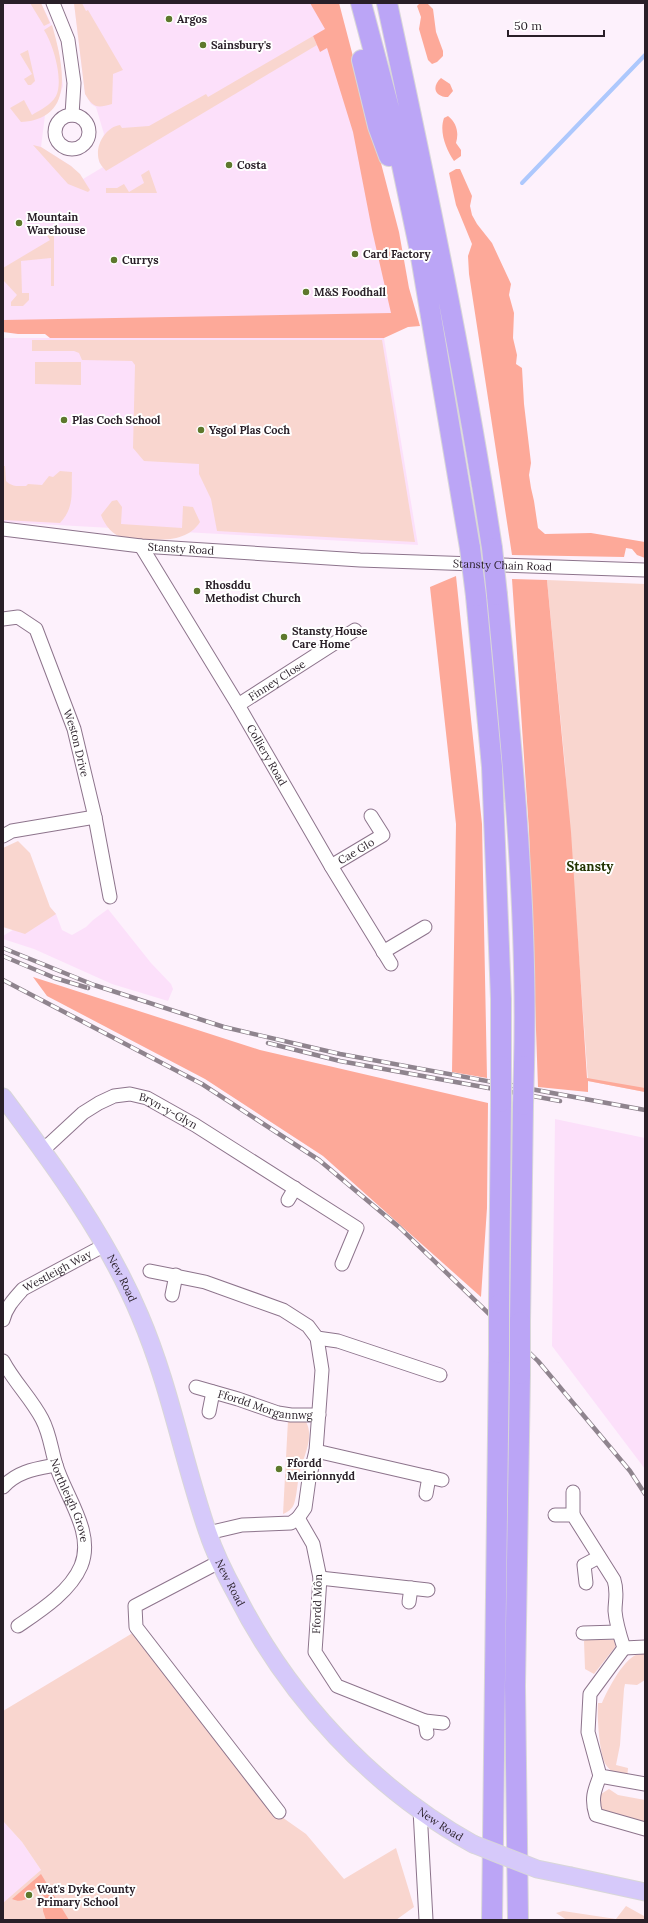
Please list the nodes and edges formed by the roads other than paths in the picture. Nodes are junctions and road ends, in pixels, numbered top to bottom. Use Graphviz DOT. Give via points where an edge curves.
graph roads {
  1 [pos="52,3"];
  2 [pos="347,3"];
  3 [pos="361,3"];
  4 [pos="387,3"];
  5 [pos="399,3"];
  6 [pos="72,115"];
  7 [pos="420,251"];
  8 [pos="443,267"];
  9 [pos="3,529"];
  10 [pos="141,546"];
  11 [pos="360,560"];
  12 [pos="645,570"];
  13 [pos="3,619"];
  14 [pos="356,630"];
  15 [pos="238,705"];
  16 [pos="96,816"];
  17 [pos="371,816"];
  18 [pos="3,836"];
  19 [pos="331,866"];
  20 [pos="110,897"];
  21 [pos="425,927"];
  22 [pos="383,952"];
  23 [pos="391,964"];
  24 [pos="3,1097"];
  25 [pos="43,1150"];
  26 [pos="295,1188"];
  27 [pos="288,1200"];
  28 [pos="105,1246"];
  29 [pos="342,1264"];
  30 [pos="150,1271"];
  31 [pos="176,1275"];
  32 [pos="172,1295"];
  33 [pos="8,1297"];
  34 [pos="3,1320"];
  35 [pos="317,1338"];
  36 [pos="3,1361"];
  37 [pos="440,1375"];
  38 [pos="196,1387"];
  39 [pos="213,1392"];
  40 [pos="209,1412"];
  41 [pos="319,1415"];
  42 [pos="316,1451"];
  43 [pos="56,1465"];
  44 [pos="429,1477"];
  45 [pos="442,1480"];
  46 [pos="3,1487"];
  47 [pos="573,1492"];
  48 [pos="426,1494"];
  49 [pos="555,1515"];
  50 [pos="573,1516"];
  51 [pos="298,1518"];
  52 [pos="208,1533"];
  53 [pos="599,1557"];
  54 [pos="219,1562"];
  55 [pos="320,1578"];
  56 [pos="586,1583"];
  57 [pos="411,1588"];
  58 [pos="428,1590"];
  59 [pos="409,1602"];
  60 [pos="18,1626"];
  61 [pos="618,1632"];
  62 [pos="583,1633"];
  63 [pos="645,1647"];
  64 [pos="624,1648"];
  65 [pos="443,1723"];
  66 [pos="600,1776"];
  67 [pos="645,1784"];
  68 [pos="420,1810"];
  69 [pos="279,1812"];
  70 [pos="645,1829"];
  71 [pos="645,1892"];
  72 [pos="426,1920"];
  73 [pos="492,1920"];
  74 [pos="518,1920"];
  1 -- 6 [label="street" via="68,40 74,83"];
  2 -- 7 [label="highway" via="378,126"];
  3 -- 7 [label="highway" via="394,127"];
  4 -- 8 [label="highway"];
  5 -- 8 [label="highway" via="410,48 427,145"];
  7 -- 73 [label="highway, bridge" via="470,548 492,767 502,999"];
  8 -- 74 [label="highway, bridge" via="477,449 492,548 514,779 526,1005 515,1686"];
  9 -- 10 [label="street, Stansty Road"];
  10 -- 11 [label="street, Stansty Road"];
  10 -- 15 [label="street, Colliery Road"];
  11 -- 12 [label="street, Stansty Chain Road"];
  13 -- 16 [label="street, Weston Drive" via="18,617 36,630 74,729"];
  14 -- 15 [label="street, Finney Close"];
  15 -- 19 [label="street, Colliery Road"];
  16 -- 18 [label="street" via="12,832"];
  16 -- 20 [label="street, Weston Drive"];
  17 -- 19 [label="street, Cae Glo" via="383,835"];
  19 -- 22 [label="street, Colliery Road"];
  21 -- 22 [label="street"];
  22 -- 23 [label="street, Colliery Road"];
  24 -- 25 [label="main road, New Road"];
  25 -- 26 [label="street, Bryn-y-Glyn" via="99,1103 114,1096 130,1094 147,1098 162,1106"];
  25 -- 28 [label="main road, New Road"];
  26 -- 27 [label="street"];
  26 -- 29 [label="street, Bryn-y-Glyn" via="357,1228"];
  28 -- 33 [label="street, Westleigh Way"];
  28 -- 52 [label="main road, New Road" via="140,1315"];
  30 -- 31 [label="street"];
  31 -- 32 [label="street"];
  31 -- 35 [label="street" via="205,1282 283,1310 308,1326"];
  33 -- 34 [label="street, Westleigh Way"];
  35 -- 37 [label="street" via="338,1341"];
  35 -- 41 [label="street" via="322,1370"];
  36 -- 43 [label="street, Northleigh Grove" via="49,1433"];
  38 -- 39 [label="street, Ffordd Morgannwg"];
  39 -- 40 [label="street, Ffordd Morgannwg"];
  39 -- 41 [label="street, Ffordd Morgannwg" via="278,1413"];
  41 -- 42 [label="street"];
  42 -- 44 [label="street"];
  42 -- 51 [label="street" via="305,1508"];
  43 -- 46 [label="street" via="24,1472 9,1480"];
  43 -- 60 [label="street, Northleigh Grove" via="79,1521 84,1555 82,1564 77,1575 61,1592"];
  44 -- 45 [label="street"];
  44 -- 48 [label="street"];
  47 -- 50 [label="street"];
  49 -- 50 [label="street"];
  50 -- 53 [label="street"];
  51 -- 52 [label="street" via="282,1525 242,1524"];
  51 -- 55 [label="street, Ffordd Môn" via="313,1544"];
  52 -- 54 [label="main road, New Road"];
  53 -- 56 [label="street" via="584,1566"];
  53 -- 61 [label="street" via="617,1588 615,1610"];
  54 -- 68 [label="main road, New Road" via="263,1644 322,1720 362,1763"];
  54 -- 69 [label="street" via="135,1606 136,1627"];
  55 -- 57 [label="street"];
  55 -- 65 [label="street, Ffordd Môn" via="315,1652 337,1686 426,1727"];
  57 -- 58 [label="street"];
  57 -- 59 [label="street"];
  61 -- 62 [label="street"];
  61 -- 64 [label="street"];
  63 -- 64 [label="street"];
  64 -- 66 [label="street" via="590,1694 588,1732"];
  66 -- 67 [label="street"];
  66 -- 70 [label="street" via="592,1794 592,1819"];
  68 -- 71 [label="main road, New Road, bridge" via="447,1830 473,1844 537,1869"];
  68 -- 72 [label="street"];
}
